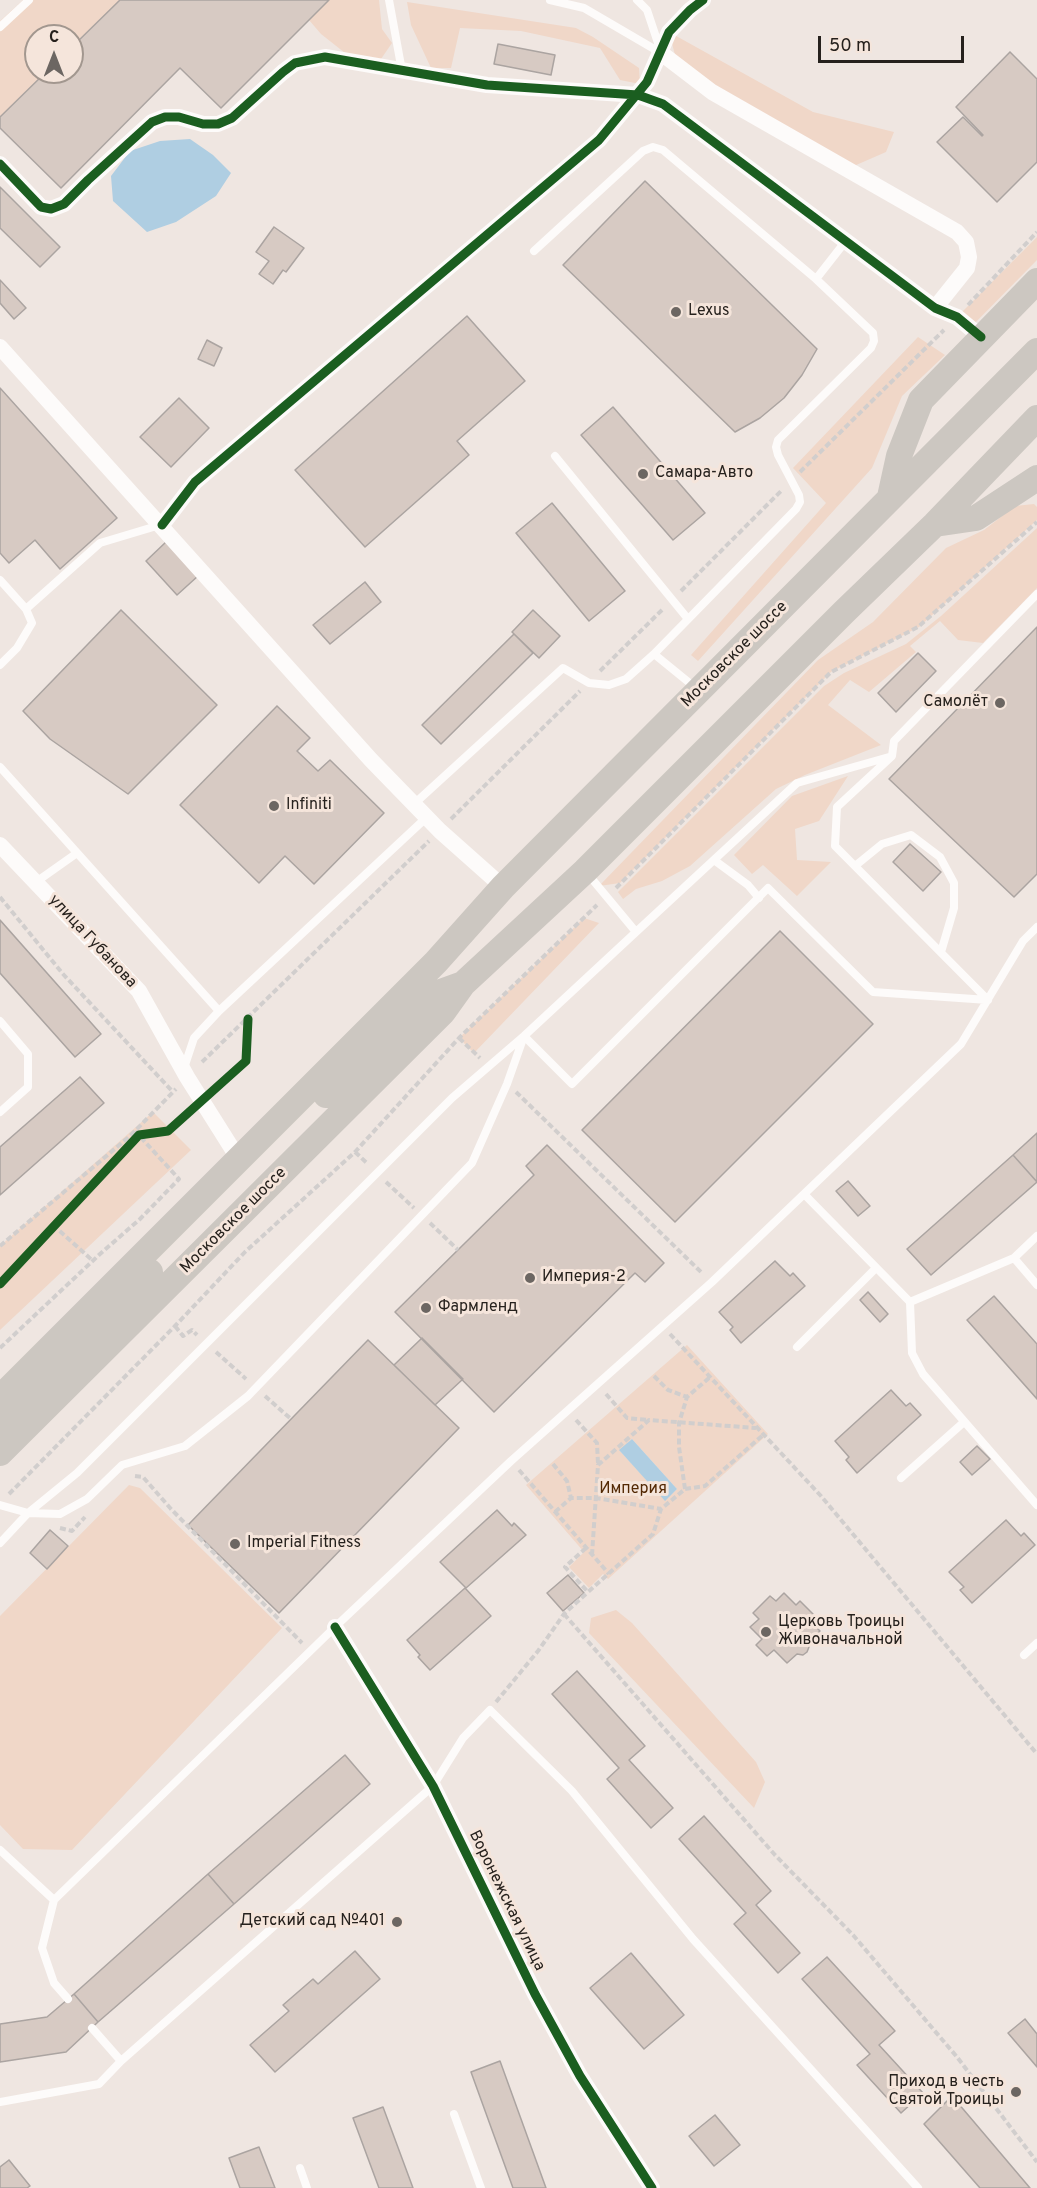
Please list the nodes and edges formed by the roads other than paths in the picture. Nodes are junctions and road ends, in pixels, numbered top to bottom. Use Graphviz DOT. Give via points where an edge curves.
graph roads {
  1 [pos="29,0"];
  2 [pos="389,0"];
  3 [pos="550,0"];
  4 [pos="637,0"];
  5 [pos="691,3"];
  6 [pos="0,27"];
  7 [pos="661,53"];
  8 [pos="402,71"];
  9 [pos="638,95"];
  10 [pos="0,164"];
  11 [pos="845,242"];
  12 [pos="534,250"];
  13 [pos="816,279"];
  14 [pos="1037,281"];
  15 [pos="935,308"];
  16 [pos="981,337"];
  17 [pos="0,347"];
  18 [pos="1037,351"];
  19 [pos="1037,418"];
  20 [pos="555,456"];
  21 [pos="1037,478"];
  22 [pos="890,497"];
  23 [pos="162,525"];
  24 [pos="934,525"];
  25 [pos="0,580"];
  26 [pos="1037,594"];
  27 [pos="26,609"];
  28 [pos="688,619"];
  29 [pos="654,654"];
  30 [pos="0,665"];
  31 [pos="699,691"];
  32 [pos="892,756"];
  33 [pos="0,767"];
  34 [pos="414,804"];
  35 [pos="427,817"];
  36 [pos="0,844"];
  37 [pos="77,853"];
  38 [pos="714,860"];
  39 [pos="855,866"];
  40 [pos="585,871"];
  41 [pos="36,882"];
  42 [pos="503,887"];
  43 [pos="759,898"];
  44 [pos="1037,927"];
  45 [pos="636,932"];
  46 [pos="941,952"];
  47 [pos="436,962"];
  48 [pos="463,984"];
  49 [pos="427,997"];
  50 [pos="988,1000"];
  51 [pos="219,1011"];
  52 [pos="0,1021"];
  53 [pos="524,1036"];
  54 [pos="186,1072"];
  55 [pos="0,1113"];
  56 [pos="242,1165"];
  57 [pos="804,1194"];
  58 [pos="1037,1236"];
  59 [pos="1014,1258"];
  60 [pos="876,1268"];
  61 [pos="1037,1285"];
  62 [pos="910,1302"];
  63 [pos="797,1347"];
  64 [pos="0,1398"];
  65 [pos="964,1422"];
  66 [pos="0,1427"];
  67 [pos="0,1453"];
  68 [pos="901,1478"];
  69 [pos="0,1505"];
  70 [pos="1037,1505"];
  71 [pos="28,1514"];
  72 [pos="0,1543"];
  73 [pos="334,1627"];
  74 [pos="1037,1643"];
  75 [pos="1024,1655"];
  76 [pos="433,1786"];
  77 [pos="0,1850"];
  78 [pos="54,1900"];
  79 [pos="68,1999"];
  80 [pos="92,2028"];
  81 [pos="121,2061"];
  82 [pos="0,2102"];
  83 [pos="454,2114"];
  84 [pos="300,2168"];
  85 [pos="307,2188"];
  86 [pos="481,2188"];
  87 [pos="652,2188"];
  88 [pos="918,2188"];
  1 -- 6 [label="lane"];
  2 -- 8 [label="lane"];
  3 -- 7 [label="lane" via="585,8"];
  4 -- 7 [label="lane" via="647,10"];
  5 -- 7 [label="street" via="669,32"];
  7 -- 9 [label="street"];
  7 -- 15 [label="street" via="712,92 957,232 966,242 967,268"];
  8 -- 9 [label="street" via="487,85"];
  8 -- 10 [label="street" via="325,57 295,63 232,118 218,124 178,117 152,122 64,204 51,209 41,207"];
  9 -- 11 [label="street" via="663,104"];
  9 -- 23 [label="street" via="599,140 195,482"];
  11 -- 13 [label="lane"];
  11 -- 15 [label="street"];
  12 -- 13 [label="lane" via="643,151 653,147 663,150"];
  13 -- 28 [label="lane" via="873,333 874,341 778,440 778,455 799,495 796,509"];
  14 -- 16 [label="main road"];
  15 -- 16 [label="street" via="957,317"];
  16 -- 22 [label="main road" via="921,400 899,456"];
  17 -- 23 [label="street"];
  18 -- 22 [label="main road, Московское шоссе"];
  19 -- 24 [label="main road, Московское шоссе"];
  20 -- 28 [label="lane"];
  21 -- 24 [label="main road" via="976,518"];
  22 -- 31 [label="main road, Московское шоссе"];
  23 -- 27 [label="lane" via="100,543"];
  23 -- 34 [label="street"];
  24 -- 40 [label="main road, Московское шоссе"];
  25 -- 27 [label="lane"];
  26 -- 32 [label="lane" via="894,741"];
  27 -- 30 [label="lane" via="32,623 17,648"];
  28 -- 29 [label="lane"];
  29 -- 31 [label="lane"];
  29 -- 34 [label="lane" via="626,680 609,685 589,683 563,668"];
  31 -- 42 [label="main road, Московское шоссе"];
  32 -- 38 [label="lane" via="797,783"];
  32 -- 39 [label="lane" via="837,807 835,846"];
  33 -- 37 [label="lane"];
  34 -- 35 [label="street"];
  35 -- 42 [label="street"];
  35 -- 51 [label="lane"];
  36 -- 41 [label="street, улица Губанова"];
  37 -- 41 [label="lane"];
  37 -- 51 [label="lane"];
  38 -- 43 [label="lane"];
  38 -- 45 [label="lane"];
  39 -- 46 [label="lane"];
  39 -- 46 [label="lane" via="882,844 911,835 940,857 954,882 954,908"];
  40 -- 45 [label="lane"];
  40 -- 48 [label="main road, Московское шоссе"];
  41 -- 54 [label="street, улица Губанова" via="139,992"];
  42 -- 47 [label="main road, Московское шоссе"];
  43 -- 50 [label="lane" via="768,888 873,992"];
  43 -- 53 [label="lane" via="572,1084"];
  44 -- 50 [label="lane" via="1023,941"];
  45 -- 53 [label="lane"];
  46 -- 50 [label="lane"];
  47 -- 49 [label="main road, Московское шоссе"];
  47 -- 56 [label="main road, Московское шоссе"];
  48 -- 49 [label="main road, Московское шоссе"];
  48 -- 67 [label="main road, Московское шоссе" via="443,1012"];
  49 -- 56 [label="main road, Московское шоссе"];
  50 -- 57 [label="lane" via="961,1044"];
  51 -- 54 [label="lane" via="194,1038"];
  52 -- 55 [label="lane" via="28,1054 28,1087"];
  53 -- 71 [label="lane" via="444,1106 77,1473"];
  53 -- 71 [label="lane" via="472,1162 248,1396 185,1446 122,1465 87,1499 60,1514"];
  54 -- 56 [label="street, улица Губанова"];
  56 -- 64 [label="main road, Московское шоссе"];
  56 -- 66 [label="main road, Московское шоссе"];
  57 -- 60 [label="lane"];
  57 -- 73 [label="lane"];
  58 -- 59 [label="lane"];
  59 -- 61 [label="lane"];
  59 -- 62 [label="lane"];
  60 -- 62 [label="lane"];
  60 -- 63 [label="lane"];
  62 -- 65 [label="lane" via="912,1353 922,1374"];
  65 -- 68 [label="lane"];
  65 -- 70 [label="lane"];
  69 -- 71 [label="lane"];
  71 -- 72 [label="lane"];
  73 -- 76 [label="street, Воронежская улица"];
  73 -- 78 [label="lane"];
  74 -- 75 [label="lane"];
  76 -- 81 [label="lane"];
  76 -- 87 [label="street, Воронежская улица" via="580,2076"];
  76 -- 88 [label="lane" via="463,1738 490,1710 572,1791 693,1939"];
  77 -- 78 [label="lane"];
  78 -- 79 [label="lane" via="42,1948 54,1983"];
  80 -- 81 [label="lane"];
  81 -- 82 [label="lane" via="99,2084"];
  83 -- 86 [label="lane"];
  84 -- 85 [label="lane"];
}
